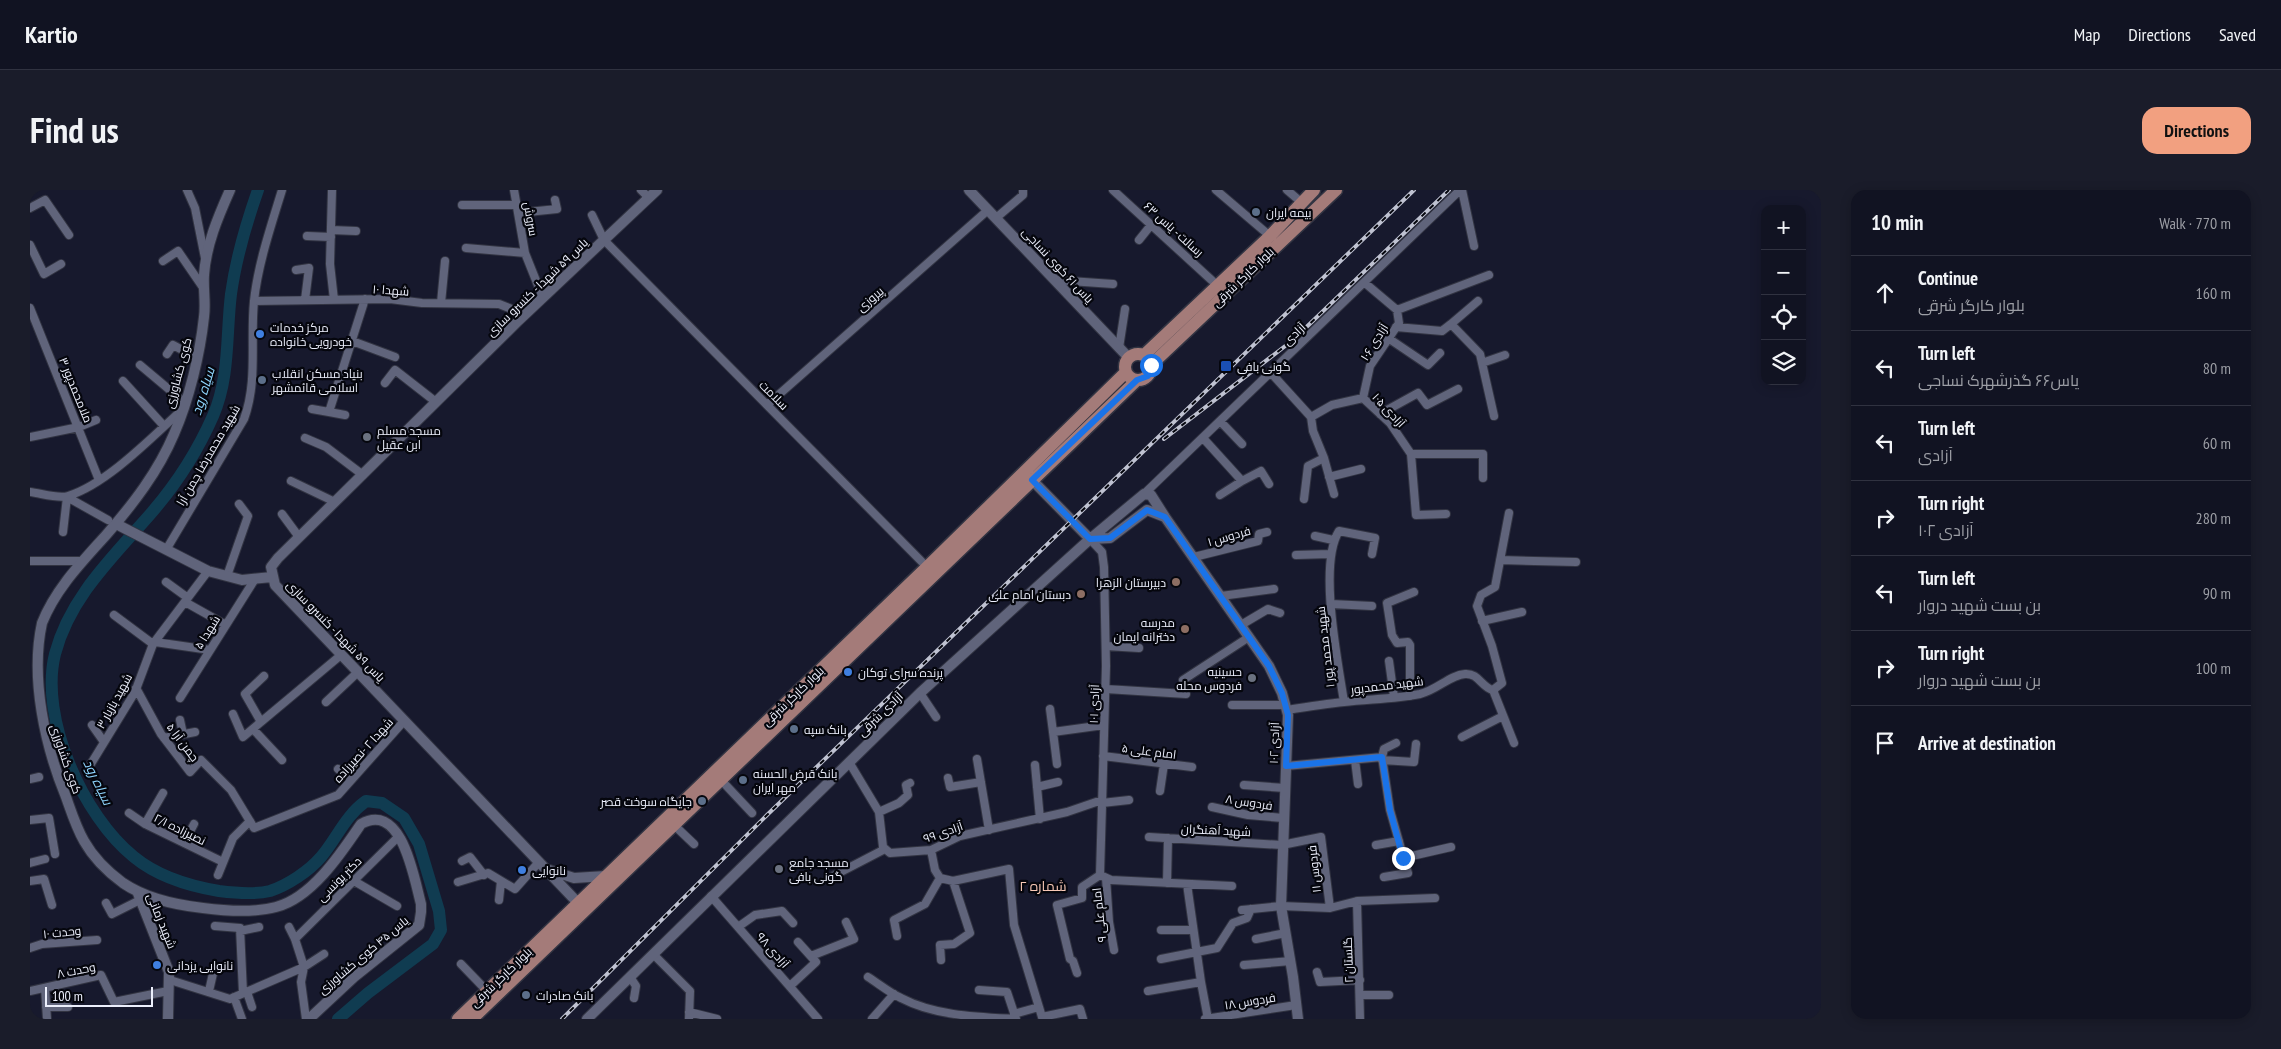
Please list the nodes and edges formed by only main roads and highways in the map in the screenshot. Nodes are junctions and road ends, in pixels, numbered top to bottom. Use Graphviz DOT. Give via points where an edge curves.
graph roads {
  1 [pos="1314,190"];
  2 [pos="1336,190"];
  3 [pos="1148,360"];
  4 [pos="1126,372"];
  5 [pos="1137,380"];
  6 [pos="778,719"];
  7 [pos="458,1019"];
  8 [pos="472,1019"];
  1 -- 3 [label="main road, بلوار کارگر شرقی"];
  2 -- 3 [label="main road, بلوار کارگر شرقی"];
  3 -- 4 [label="main road" via="1133,355 1129,358"];
  3 -- 5 [label="main road" via="1148,376"];
  4 -- 5 [label="main road"];
  4 -- 6 [label="main road, بلوار کارگر شرقی"];
  5 -- 6 [label="main road, بلوار کارگر شرقی"];
  6 -- 7 [label="main road, بلوار کارگر شرقی" via="606,876"];
  6 -- 8 [label="main road, بلوار کارگر شرقی" via="721,780"];
}
